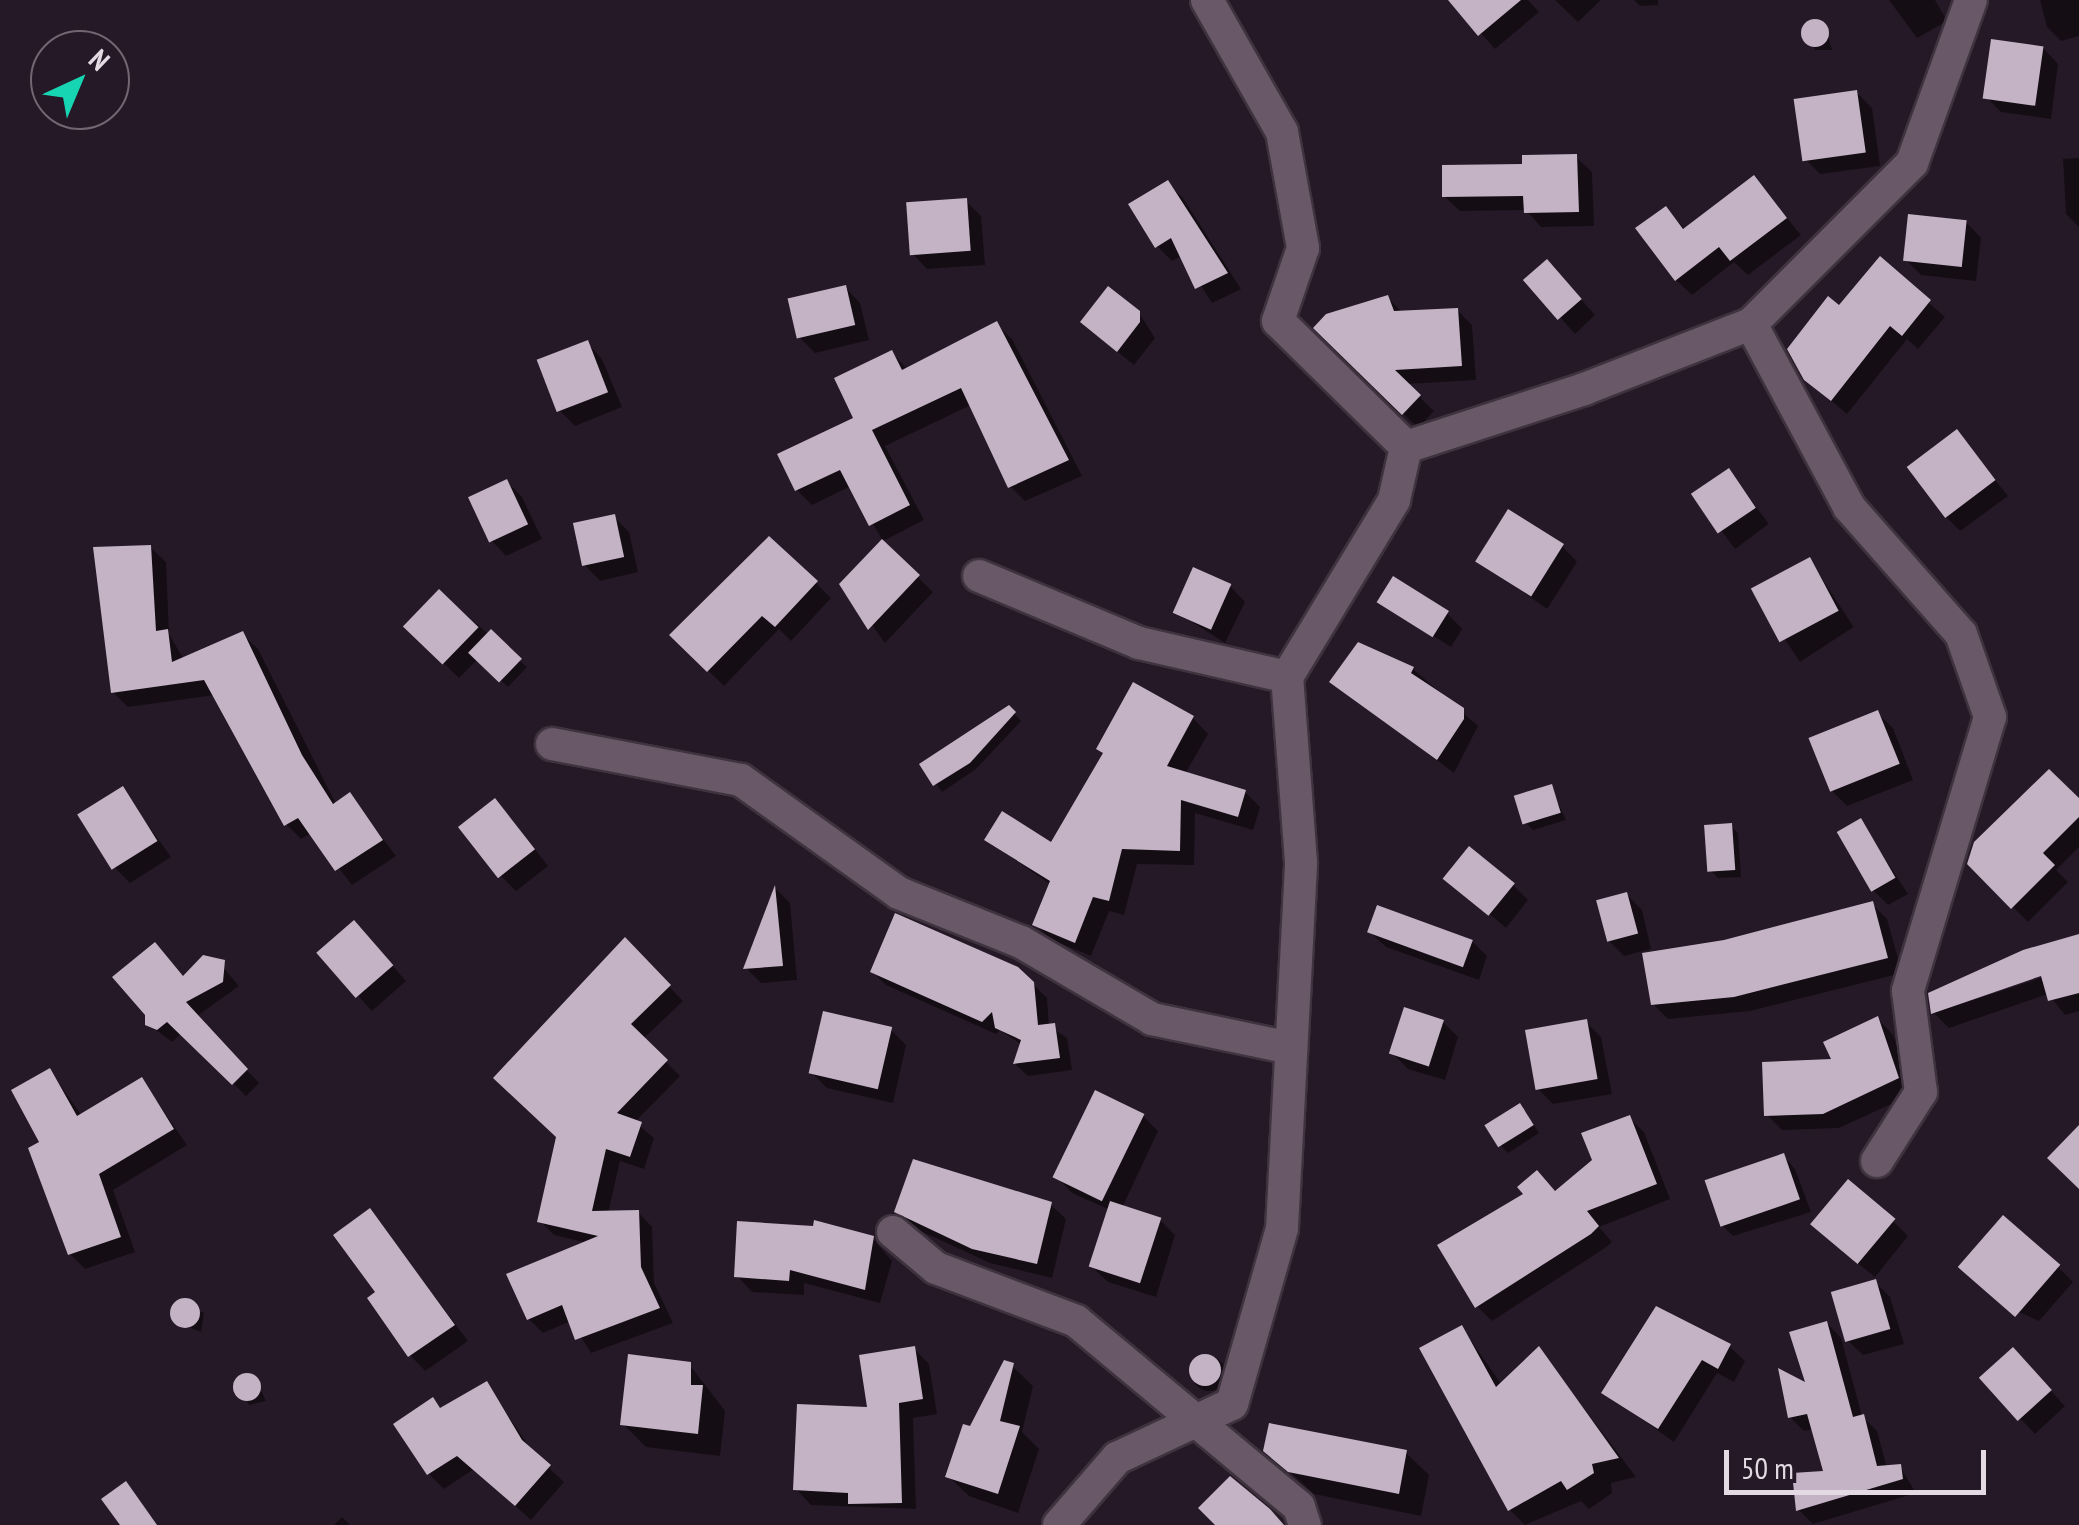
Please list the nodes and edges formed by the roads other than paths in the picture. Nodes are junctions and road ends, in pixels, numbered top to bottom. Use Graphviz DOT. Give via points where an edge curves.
graph roads {
  1 [pos="1207,0"];
  2 [pos="1972,0"];
  3 [pos="1750,324"];
  4 [pos="1406,447"];
  5 [pos="979,576"];
  6 [pos="1287,678"];
  7 [pos="552,744"];
  8 [pos="1291,1048"];
  9 [pos="1878,1161"];
  10 [pos="893,1232"];
  11 [pos="1201,1420"];
  12 [pos="1059,1525"];
  13 [pos="1304,1525"];
  1 -- 4 [label="street" via="1282,132 1303,248 1278,321"];
  2 -- 3 [label="street" via="1912,163"];
  3 -- 4 [label="street" via="1584,389"];
  3 -- 9 [label="street" via="1849,507 1961,634 1990,718 1908,991 1921,1092"];
  4 -- 6 [label="street" via="1394,500"];
  5 -- 6 [label="street" via="1139,642"];
  6 -- 8 [label="street" via="1301,862"];
  7 -- 8 [label="street" via="741,780 900,893 1021,942 1152,1019"];
  8 -- 11 [label="street" via="1282,1228 1232,1404"];
  10 -- 11 [label="street" via="936,1268 1076,1321"];
  11 -- 12 [label="street" via="1117,1458"];
  11 -- 13 [label="street" via="1299,1507"];
}
